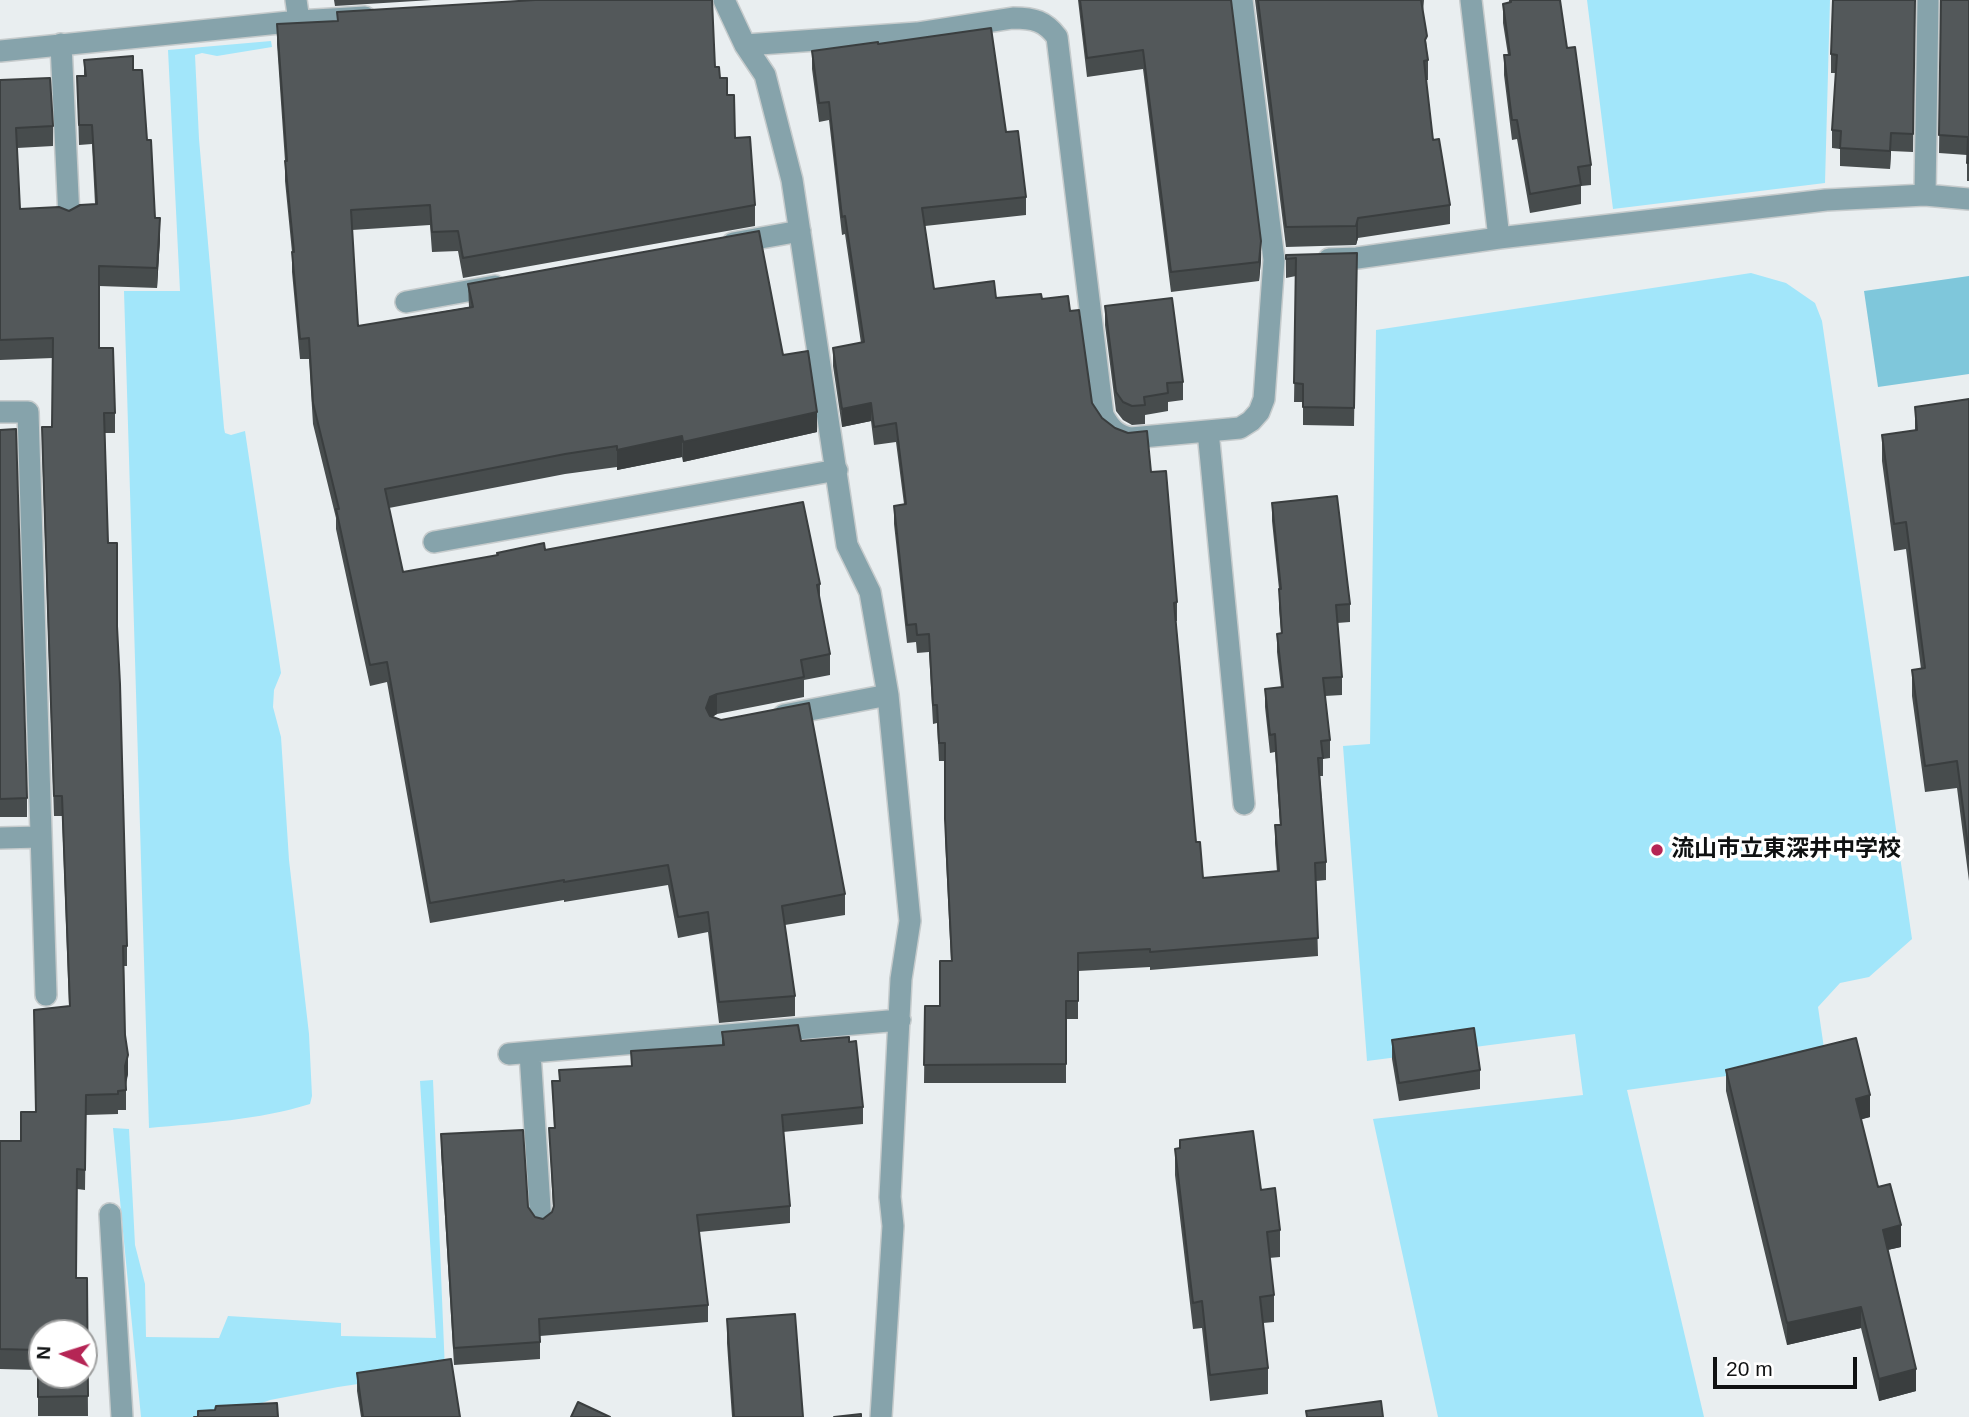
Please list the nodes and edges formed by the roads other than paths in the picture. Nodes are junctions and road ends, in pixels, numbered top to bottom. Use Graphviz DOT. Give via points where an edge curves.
graph roads {
  1 [pos="724,0"];
  2 [pos="1242,0"];
  3 [pos="1471,0"];
  4 [pos="1928,0"];
  5 [pos="698,2"];
  6 [pos="298,11"];
  7 [pos="392,16"];
  8 [pos="61,44"];
  9 [pos="745,45"];
  10 [pos="0,51"];
  11 [pos="1925,195"];
  12 [pos="1969,199"];
  13 [pos="69,218"];
  14 [pos="800,231"];
  15 [pos="1499,238"];
  16 [pos="718,246"];
  17 [pos="1288,260"];
  18 [pos="514,283"];
  19 [pos="406,302"];
  20 [pos="0,412"];
  21 [pos="1208,431"];
  22 [pos="837,470"];
  23 [pos="434,542"];
  24 [pos="888,695"];
  25 [pos="758,720"];
  26 [pos="1244,804"];
  27 [pos="40,837"];
  28 [pos="0,838"];
  29 [pos="46,995"];
  30 [pos="900,1020"];
  31 [pos="110,1214"];
  32 [pos="541,1223"];
  33 [pos="122,1417"];
  34 [pos="881,1417"];
  1 -- 5 [label="street"];
  1 -- 9 [label="street"];
  2 -- 17 [label="street"];
  3 -- 15 [label="street"];
  4 -- 11 [label="street"];
  6 -- 7 [label="street"];
  6 -- 8 [label="street"];
  8 -- 10 [label="street"];
  8 -- 13 [label="street"];
  9 -- 14 [label="street" via="765,75"];
  9 -- 21 [label="street" via="917,33 1013,18 1029,18 1048,26 1057,37 1103,415 1110,427 1131,438"];
  11 -- 12 [label="street"];
  11 -- 15 [label="street" via="1826,200"];
  14 -- 16 [label="street"];
  14 -- 22 [label="street"];
  15 -- 17 [label="street" via="1357,258"];
  17 -- 21 [label="street" via="1264,399 1251,421 1240,428"];
  18 -- 19 [label="street"];
  20 -- 27 [label="street" via="29,412"];
  21 -- 26 [label="street"];
  22 -- 23 [label="street"];
  22 -- 24 [label="street" via="847,545 870,592"];
  24 -- 25 [label="street"];
  24 -- 30 [label="street" via="910,921"];
  27 -- 28 [label="street"];
  27 -- 29 [label="street"];
  30 -- 32 [label="street" via="519,1053"];
  30 -- 34 [label="street"];
  31 -- 33 [label="street"];
}
